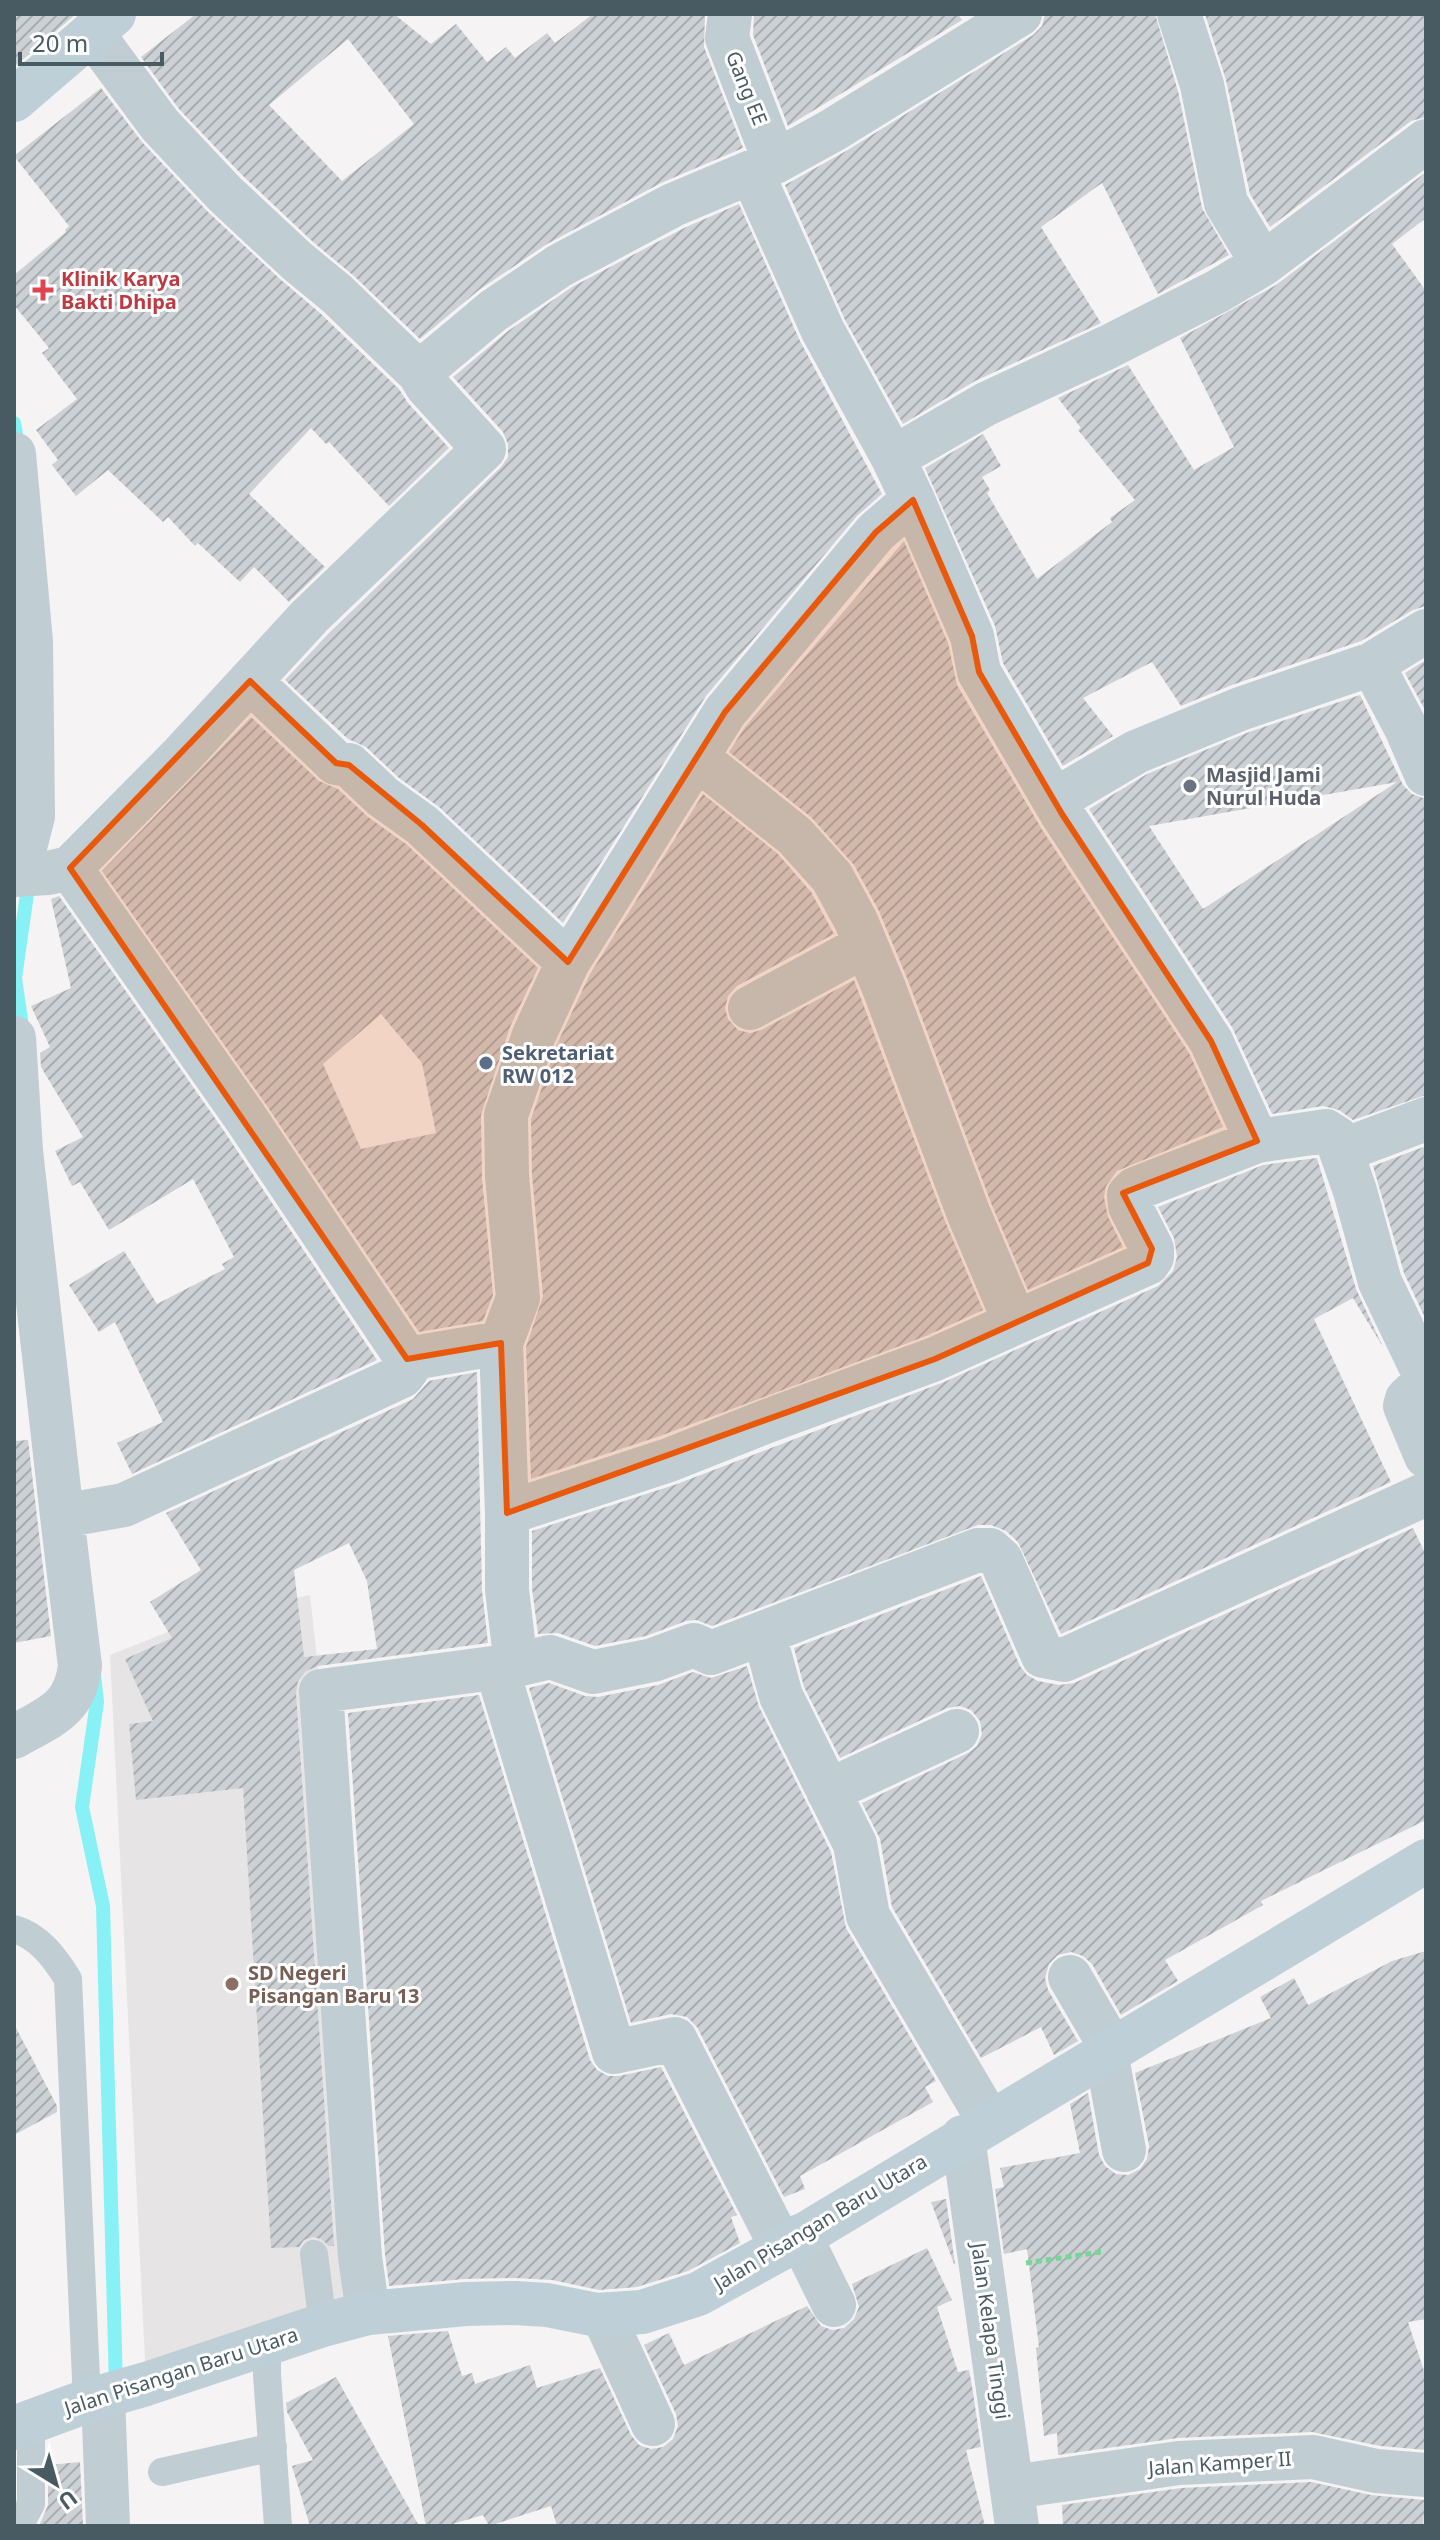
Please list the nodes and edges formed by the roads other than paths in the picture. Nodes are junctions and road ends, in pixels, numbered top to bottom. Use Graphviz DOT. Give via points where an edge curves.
graph roads {
  1 [pos="730,14"];
  2 [pos="1020,14"];
  3 [pos="1179,14"];
  4 [pos="103,24"];
  5 [pos="14,100"];
  6 [pos="1426,141"];
  7 [pos="764,167"];
  8 [pos="1263,264"];
  9 [pos="419,373"];
  10 [pos="14,454"];
  11 [pos="893,458"];
  12 [pos="913,500"];
  13 [pos="17,522"];
  14 [pos="1426,631"];
  15 [pos="1372,664"];
  16 [pos="250,681"];
  17 [pos="697,758"];
  18 [pos="1426,774"];
  19 [pos="1055,800"];
  20 [pos="34,873"];
  21 [pos="866,945"];
  22 [pos="568,962"];
  23 [pos="750,1008"];
  24 [pos="14,1038"];
  25 [pos="1426,1119"];
  26 [pos="1257,1141"];
  27 [pos="1341,1151"];
  28 [pos="1015,1322"];
  29 [pos="501,1343"];
  30 [pos="407,1359"];
  31 [pos="1426,1380"];
  32 [pos="1426,1456"];
  33 [pos="1426,1494"];
  34 [pos="507,1513"];
  35 [pos="69,1515"];
  36 [pos="764,1634"];
  37 [pos="506,1667"];
  38 [pos="957,1731"];
  39 [pos="14,1737"];
  40 [pos="828,1791"];
  41 [pos="1426,1861"];
  42 [pos="14,1929"];
  43 [pos="1070,1977"];
  44 [pos="1109,2050"];
  45 [pos="976,2129"];
  46 [pos="1124,2150"];
  47 [pos="791,2242"];
  48 [pos="314,2254"];
  49 [pos="834,2305"];
  50 [pos="368,2313"];
  51 [pos="603,2315"];
  52 [pos="323,2325"];
  53 [pos="267,2344"];
  54 [pos="112,2394"];
  55 [pos="653,2424"];
  56 [pos="23,2425"];
  57 [pos="273,2447"];
  58 [pos="162,2472"];
  59 [pos="1426,2475"];
  60 [pos="1015,2506"];
  61 [pos="15,2526"];
  62 [pos="108,2526"];
  63 [pos="278,2526"];
  1 -- 7 [label="street, Gang EE" via="727,38"];
  2 -- 7 [label="street"];
  3 -- 8 [label="street" via="1202,85 1226,203"];
  4 -- 5 [label="street"];
  4 -- 9 [label="street" via="160,125 225,194"];
  6 -- 8 [label="street"];
  7 -- 9 [label="street" via="673,205 559,266 493,311"];
  7 -- 11 [label="street, Gang EE" via="823,331"];
  8 -- 11 [label="street" via="1108,347 986,404"];
  9 -- 16 [label="street" via="484,449"];
  10 -- 13 [label="street"];
  11 -- 12 [label="street, Gang EE"];
  12 -- 17 [label="street" via="876,532 794,629 725,712"];
  12 -- 19 [label="street, Gang EE" via="972,636 979,672"];
  13 -- 20 [label="street" via="31,642 33,816 22,859"];
  14 -- 15 [label="street"];
  15 -- 18 [label="street"];
  15 -- 19 [label="street" via="1136,752"];
  16 -- 20 [label="street" via="182,755"];
  16 -- 22 [label="street" via="336,763 349,765 422,825"];
  17 -- 21 [label="street" via="814,856 832,877"];
  17 -- 22 [label="street"];
  19 -- 26 [label="street, Gang EE" via="1211,1041"];
  20 -- 30 [label="street" via="245,1117"];
  21 -- 23 [label="street"];
  21 -- 28 [label="street"];
  22 -- 29 [label="street" via="534,1035 506,1115 518,1298"];
  24 -- 35 [label="street" via="21,1151"];
  25 -- 27 [label="street"];
  26 -- 27 [label="street" via="1326,1131 1337,1138"];
  26 -- 28 [label="street" via="1135,1189 1129,1195 1130,1206 1152,1249 1148,1263"];
  27 -- 31 [label="street" via="1380,1282"];
  28 -- 34 [label="street" via="935,1359 669,1460"];
  29 -- 30 [label="street"];
  29 -- 34 [label="street"];
  30 -- 35 [label="street" via="402,1376 124,1505"];
  31 -- 32 [label="street" via="1405,1406"];
  33 -- 36 [label="street" via="1064,1660 1043,1656 1001,1560 990,1550 978,1550"];
  34 -- 37 [label="street"];
  35 -- 39 [label="street" via="77,1686 66,1704"];
  36 -- 37 [label="street" via="711,1653 694,1645 593,1672 550,1657"];
  36 -- 40 [label="street" via="781,1696"];
  37 -- 47 [label="street" via="614,2052 675,2039"];
  37 -- 50 [label="street" via="321,1691"];
  38 -- 40 [label="street"];
  40 -- 45 [label="street" via="855,1844 868,1916"];
  41 -- 44 [label="street, Jalan Pisangan Baru Utara"];
  42 -- 54 [label="lane" via="26,1932 54,1956 68,1979"];
  43 -- 44 [label="street"];
  44 -- 45 [label="street, Jalan Pisangan Baru Utara"];
  44 -- 46 [label="street"];
  45 -- 47 [label="street, Jalan Pisangan Baru Utara"];
  45 -- 60 [label="street, Jalan Kelapa Tinggi" via="982,2269"];
  47 -- 49 [label="street"];
  47 -- 51 [label="street, Jalan Pisangan Baru Utara" via="698,2294 642,2312"];
  48 -- 52 [label="lane"];
  50 -- 51 [label="street, Jalan Pisangan Baru Utara" via="515,2303"];
  50 -- 52 [label="street, Jalan Pisangan Baru Utara"];
  51 -- 55 [label="street"];
  52 -- 53 [label="street, Jalan Pisangan Baru Utara"];
  53 -- 54 [label="street, Jalan Pisangan Baru Utara"];
  53 -- 57 [label="lane"];
  54 -- 56 [label="street, Jalan Pisangan Baru Utara"];
  54 -- 62 [label="street"];
  56 -- 61 [label="lane" via="31,2504"];
  57 -- 58 [label="lane"];
  57 -- 63 [label="lane"];
  59 -- 60 [label="street, Jalan Kamper II" via="1313,2457 1179,2463"];
}
